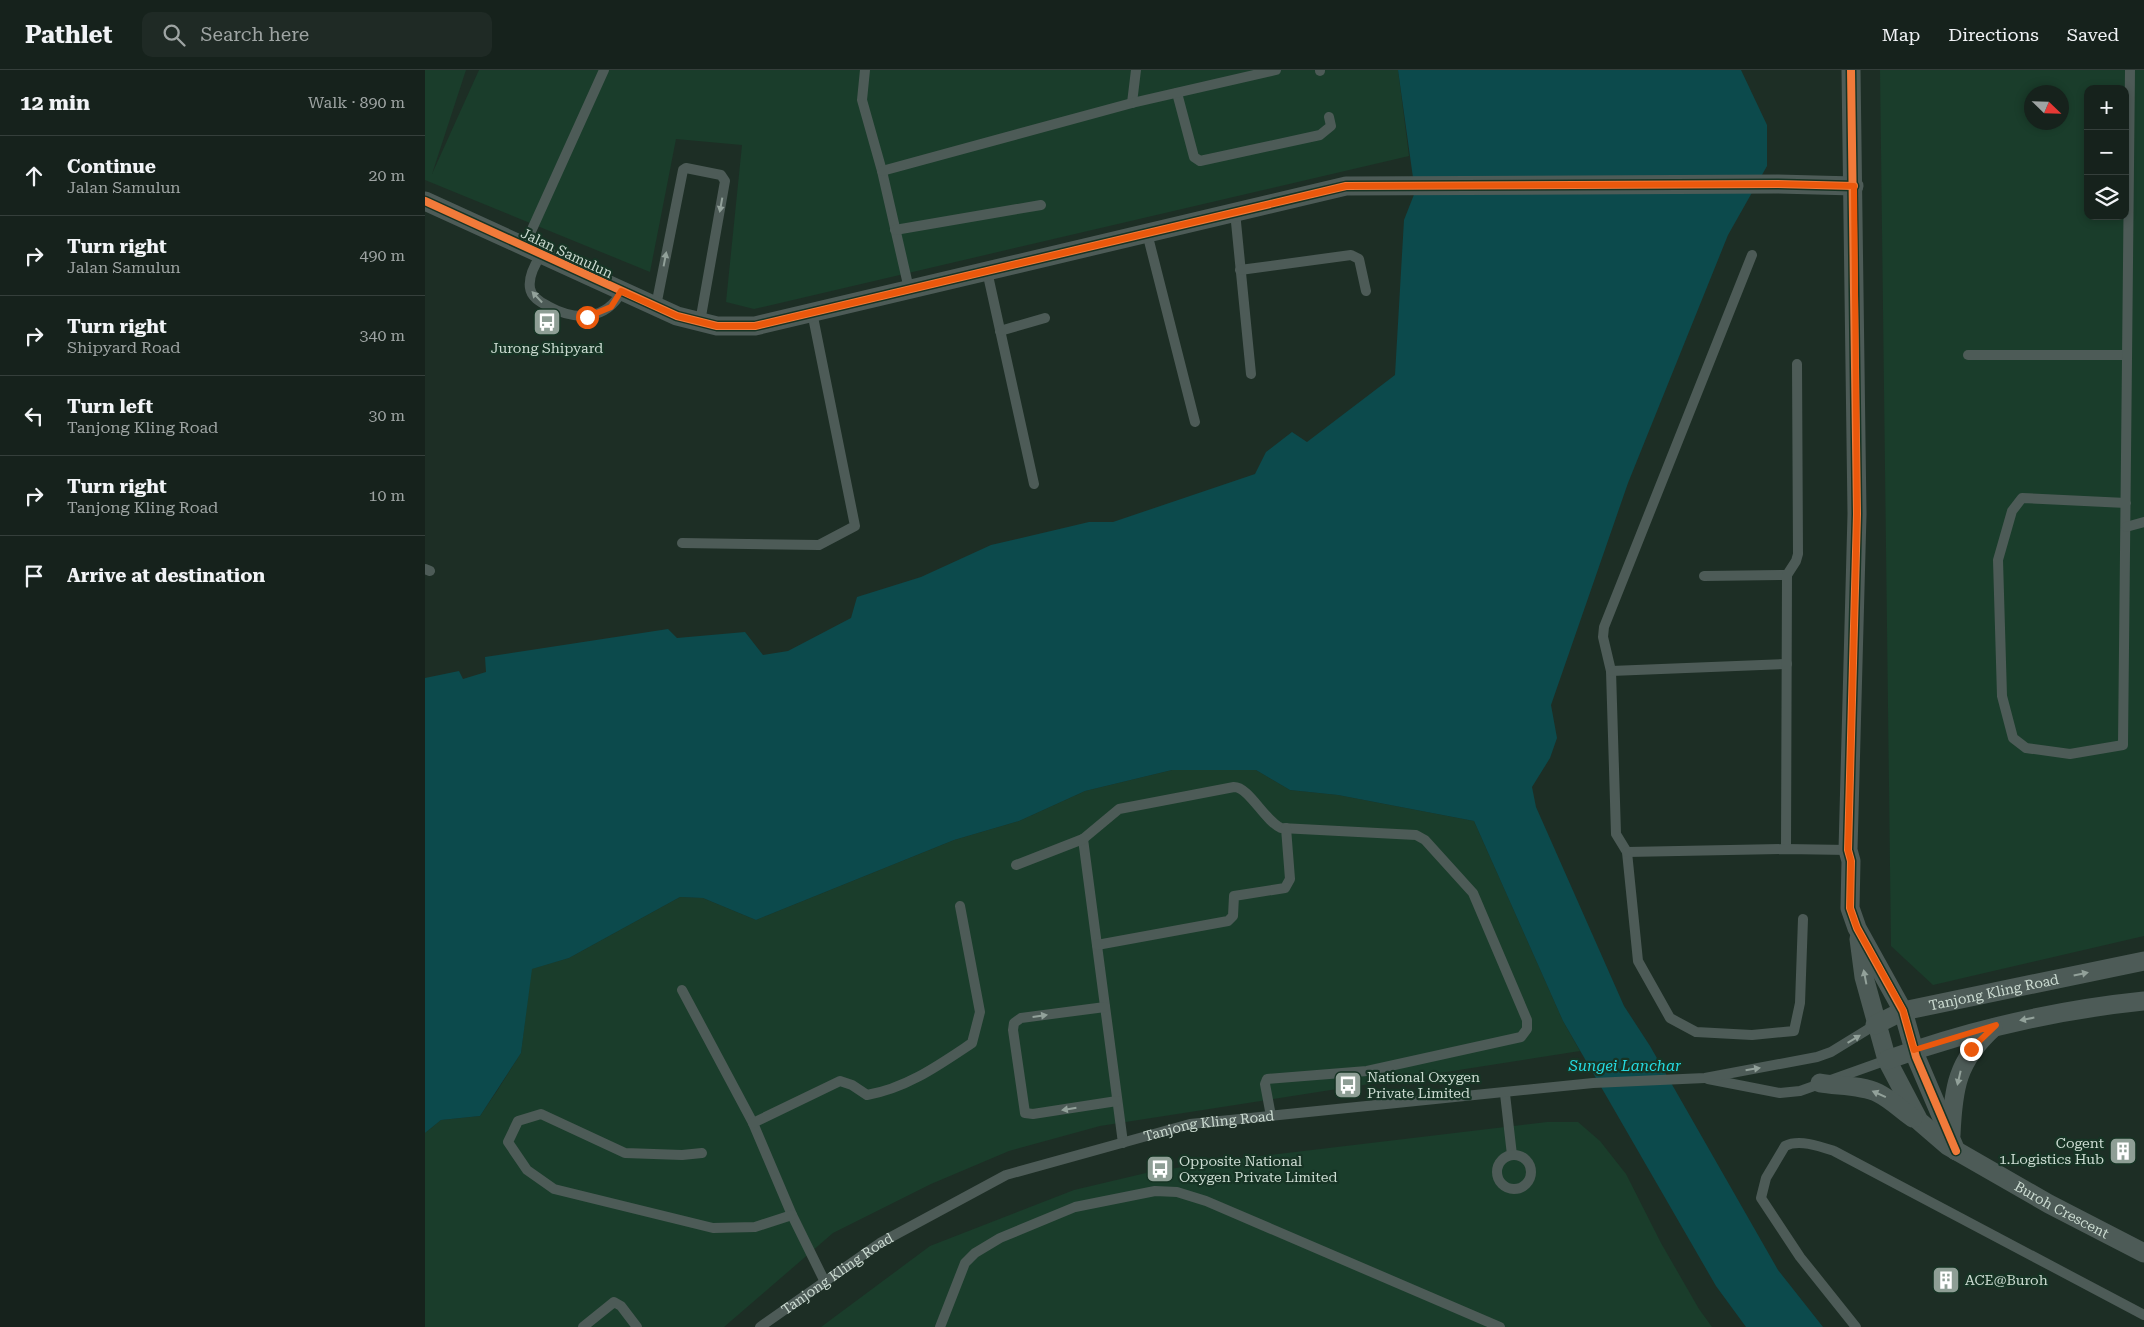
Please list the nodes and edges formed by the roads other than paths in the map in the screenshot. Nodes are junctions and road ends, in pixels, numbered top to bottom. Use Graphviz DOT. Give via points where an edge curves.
graph roads {
  1 [pos="604,70"];
  2 [pos="865,70"];
  3 [pos="1136,70"];
  4 [pos="1276,70"];
  5 [pos="1851,70"];
  6 [pos="2130,70"];
  7 [pos="1177,93"];
  8 [pos="1132,103"];
  9 [pos="1329,117"];
  10 [pos="882,170"];
  11 [pos="1854,186"];
  12 [pos="425,200"];
  13 [pos="1041,205"];
  14 [pos="1235,212"];
  15 [pos="895,230"];
  16 [pos="1147,233"];
  17 [pos="532,251"];
  18 [pos="1752,255"];
  19 [pos="1240,270"];
  20 [pos="987,271"];
  21 [pos="909,289"];
  22 [pos="621,291"];
  23 [pos="1366,291"];
  24 [pos="656,306"];
  25 [pos="812,312"];
  26 [pos="1045,318"];
  27 [pos="700,322"];
  28 [pos="1000,331"];
  29 [pos="1968,355"];
  30 [pos="2127,356"];
  31 [pos="1797,364"];
  32 [pos="1251,374"];
  33 [pos="1195,422"];
  34 [pos="1034,484"];
  35 [pos="2126,503"];
  36 [pos="2144,522"];
  37 [pos="2126,527"];
  38 [pos="682,543"];
  39 [pos="1787,575"];
  40 [pos="1705,576"];
  41 [pos="1787,664"];
  42 [pos="1611,671"];
  43 [pos="1286,828"];
  44 [pos="1083,839"];
  45 [pos="1786,849"];
  46 [pos="1848,850"];
  47 [pos="1627,852"];
  48 [pos="1016,865"];
  49 [pos="961,906"];
  50 [pos="1803,919"];
  51 [pos="1857,928"];
  52 [pos="1097,945"];
  53 [pos="2144,962"];
  54 [pos="682,990"];
  55 [pos="2144,1000"];
  56 [pos="1105,1007"];
  57 [pos="1903,1010"];
  58 [pos="1875,1025"];
  59 [pos="1996,1025"];
  60 [pos="1914,1050"];
  61 [pos="1887,1060"];
  62 [pos="1705,1078"];
  63 [pos="1820,1083"];
  64 [pos="1505,1094"];
  65 [pos="1117,1101"];
  66 [pos="1271,1116"];
  67 [pos="1919,1121"];
  68 [pos="753,1123"];
  69 [pos="1123,1142"];
  70 [pos="1954,1144"];
  71 [pos="702,1153"];
  72 [pos="1513,1155"];
  73 [pos="792,1215"];
  74 [pos="2144,1253"];
  75 [pos="824,1280"];
  76 [pos="2144,1315"];
  77 [pos="583,1327"];
  78 [pos="637,1327"];
  79 [pos="760,1327"];
  80 [pos="940,1327"];
  81 [pos="1500,1327"];
  82 [pos="1856,1327"];
  1 -- 17 [label="lane"];
  2 -- 10 [label="lane" via="862,100"];
  3 -- 8 [label="lane"];
  4 -- 7 [label="lane"];
  5 -- 11 [label="street"];
  6 -- 30 [label="lane"];
  7 -- 8 [label="lane"];
  7 -- 9 [label="lane" via="1194,157 1200,161 1320,135 1331,126"];
  8 -- 10 [label="lane"];
  10 -- 15 [label="lane"];
  11 -- 14 [label="street, Jalan Samulun" via="1380,184 1346,186"];
  11 -- 46 [label="street" via="1857,514"];
  12 -- 17 [label="street, Jalan Samulun"];
  13 -- 15 [label="lane"];
  14 -- 16 [label="street, Jalan Samulun"];
  14 -- 19 [label="lane"];
  15 -- 21 [label="lane"];
  16 -- 20 [label="street, Jalan Samulun"];
  16 -- 33 [label="lane"];
  17 -- 22 [label="street, Jalan Samulun"];
  22 -- 17 [label="lane, Jalan Samulun, one-way" via="611,307 601,312 587,317 563,314 537,300 530,290"];
  18 -- 42 [label="lane" via="1604,627 1603,637"];
  19 -- 23 [label="lane" via="1351,255 1359,259"];
  19 -- 32 [label="lane"];
  20 -- 21 [label="street, Jalan Samulun"];
  20 -- 28 [label="lane"];
  21 -- 25 [label="street, Jalan Samulun"];
  22 -- 24 [label="street, Jalan Samulun"];
  24 -- 27 [label="street, Jalan Samulun"];
  24 -- 27 [label="lane, one-way" via="683,170 721,175 725,181"];
  25 -- 27 [label="street, Jalan Samulun" via="755,326 717,326"];
  25 -- 38 [label="lane" via="855,526 819,545"];
  26 -- 28 [label="lane"];
  28 -- 34 [label="lane"];
  29 -- 30 [label="lane"];
  30 -- 35 [label="lane"];
  31 -- 39 [label="lane" via="1798,554"];
  35 -- 37 [label="lane"];
  35 -- 37 [label="lane" via="2022,498 2012,511 1998,560 2002,696 2013,738 2026,748 2070,754 2123,745"];
  36 -- 37 [label="lane"];
  39 -- 40 [label="lane"];
  39 -- 41 [label="lane"];
  41 -- 42 [label="lane"];
  41 -- 45 [label="lane"];
  42 -- 47 [label="lane" via="1616,834"];
  43 -- 44 [label="lane" via="1270,822 1243,790 1234,787 1119,809"];
  43 -- 52 [label="lane" via="1290,879 1285,888 1234,896 1233,916 1228,921"];
  43 -- 66 [label="lane" via="1416,834 1425,840 1473,893 1527,1020 1527,1029 1521,1037 1367,1071 1267,1079 1265,1084"];
  44 -- 48 [label="lane"];
  44 -- 52 [label="lane"];
  45 -- 46 [label="lane"];
  45 -- 47 [label="lane"];
  46 -- 51 [label="street" via="1851,861 1850,908"];
  47 -- 50 [label="lane" via="1638,961 1670,1018 1696,1032 1752,1035 1795,1031"];
  49 -- 68 [label="lane" via="981,1012 972,1043 926,1074 882,1093 867,1095 840,1081"];
  51 -- 57 [label="street"];
  58 -- 51 [label="street, Buroh Crescent, one-way"];
  52 -- 56 [label="lane"];
  57 -- 53 [label="street, Tanjong Kling Road, one-way"];
  54 -- 68 [label="lane"];
  55 -- 59 [label="street, Tanjong Kling Road, one-way"];
  56 -- 65 [label="lane"];
  65 -- 56 [label="lane, one-way" via="1030,1115 1025,1112 1013,1030 1014,1023 1021,1018"];
  57 -- 58 [label="street, Tanjong Kling Road"];
  57 -- 60 [label="street"];
  58 -- 61 [label="street, Buroh Crescent"];
  62 -- 58 [label="lane, Tanjong Kling Road, one-way" via="1817,1057"];
  59 -- 60 [label="street, Tanjong Kling Road"];
  59 -- 70 [label="street, one-way" via="1971,1049 1961,1068 1955,1092"];
  60 -- 61 [label="street, Tanjong Kling Road"];
  60 -- 70 [label="street" via="1929,1092"];
  61 -- 63 [label="lane, Tanjong Kling Road"];
  61 -- 67 [label="street, Buroh Crescent"];
  62 -- 63 [label="lane, Tanjong Kling Road" via="1780,1093 1801,1091"];
  62 -- 64 [label="lane, Tanjong Kling Road" via="1593,1083"];
  67 -- 63 [label="street, one-way" via="1876,1092"];
  64 -- 66 [label="lane, Tanjong Kling Road"];
  64 -- 72 [label="lane"];
  65 -- 69 [label="lane"];
  66 -- 69 [label="lane, Tanjong Kling Road" via="1190,1124"];
  67 -- 70 [label="street, Buroh Crescent"];
  68 -- 73 [label="lane"];
  69 -- 75 [label="lane, Tanjong Kling Road" via="1006,1174 880,1243"];
  70 -- 74 [label="street, Buroh Crescent" via="2049,1204"];
  71 -- 73 [label="lane" via="625,1153 541,1114 518,1121 508,1142 527,1170 554,1189 713,1228 755,1227"];
  73 -- 75 [label="lane"];
  75 -- 79 [label="lane, Tanjong Kling Road"];
  76 -- 82 [label="lane" via="1834,1151 1814,1146 1785,1146 1765,1178 1761,1198 1800,1257"];
  77 -- 78 [label="lane" via="614,1302"];
  80 -- 81 [label="lane" via="965,1263 975,1252 1000,1238 1075,1207 1155,1191 1177,1192 1206,1201"];
}
